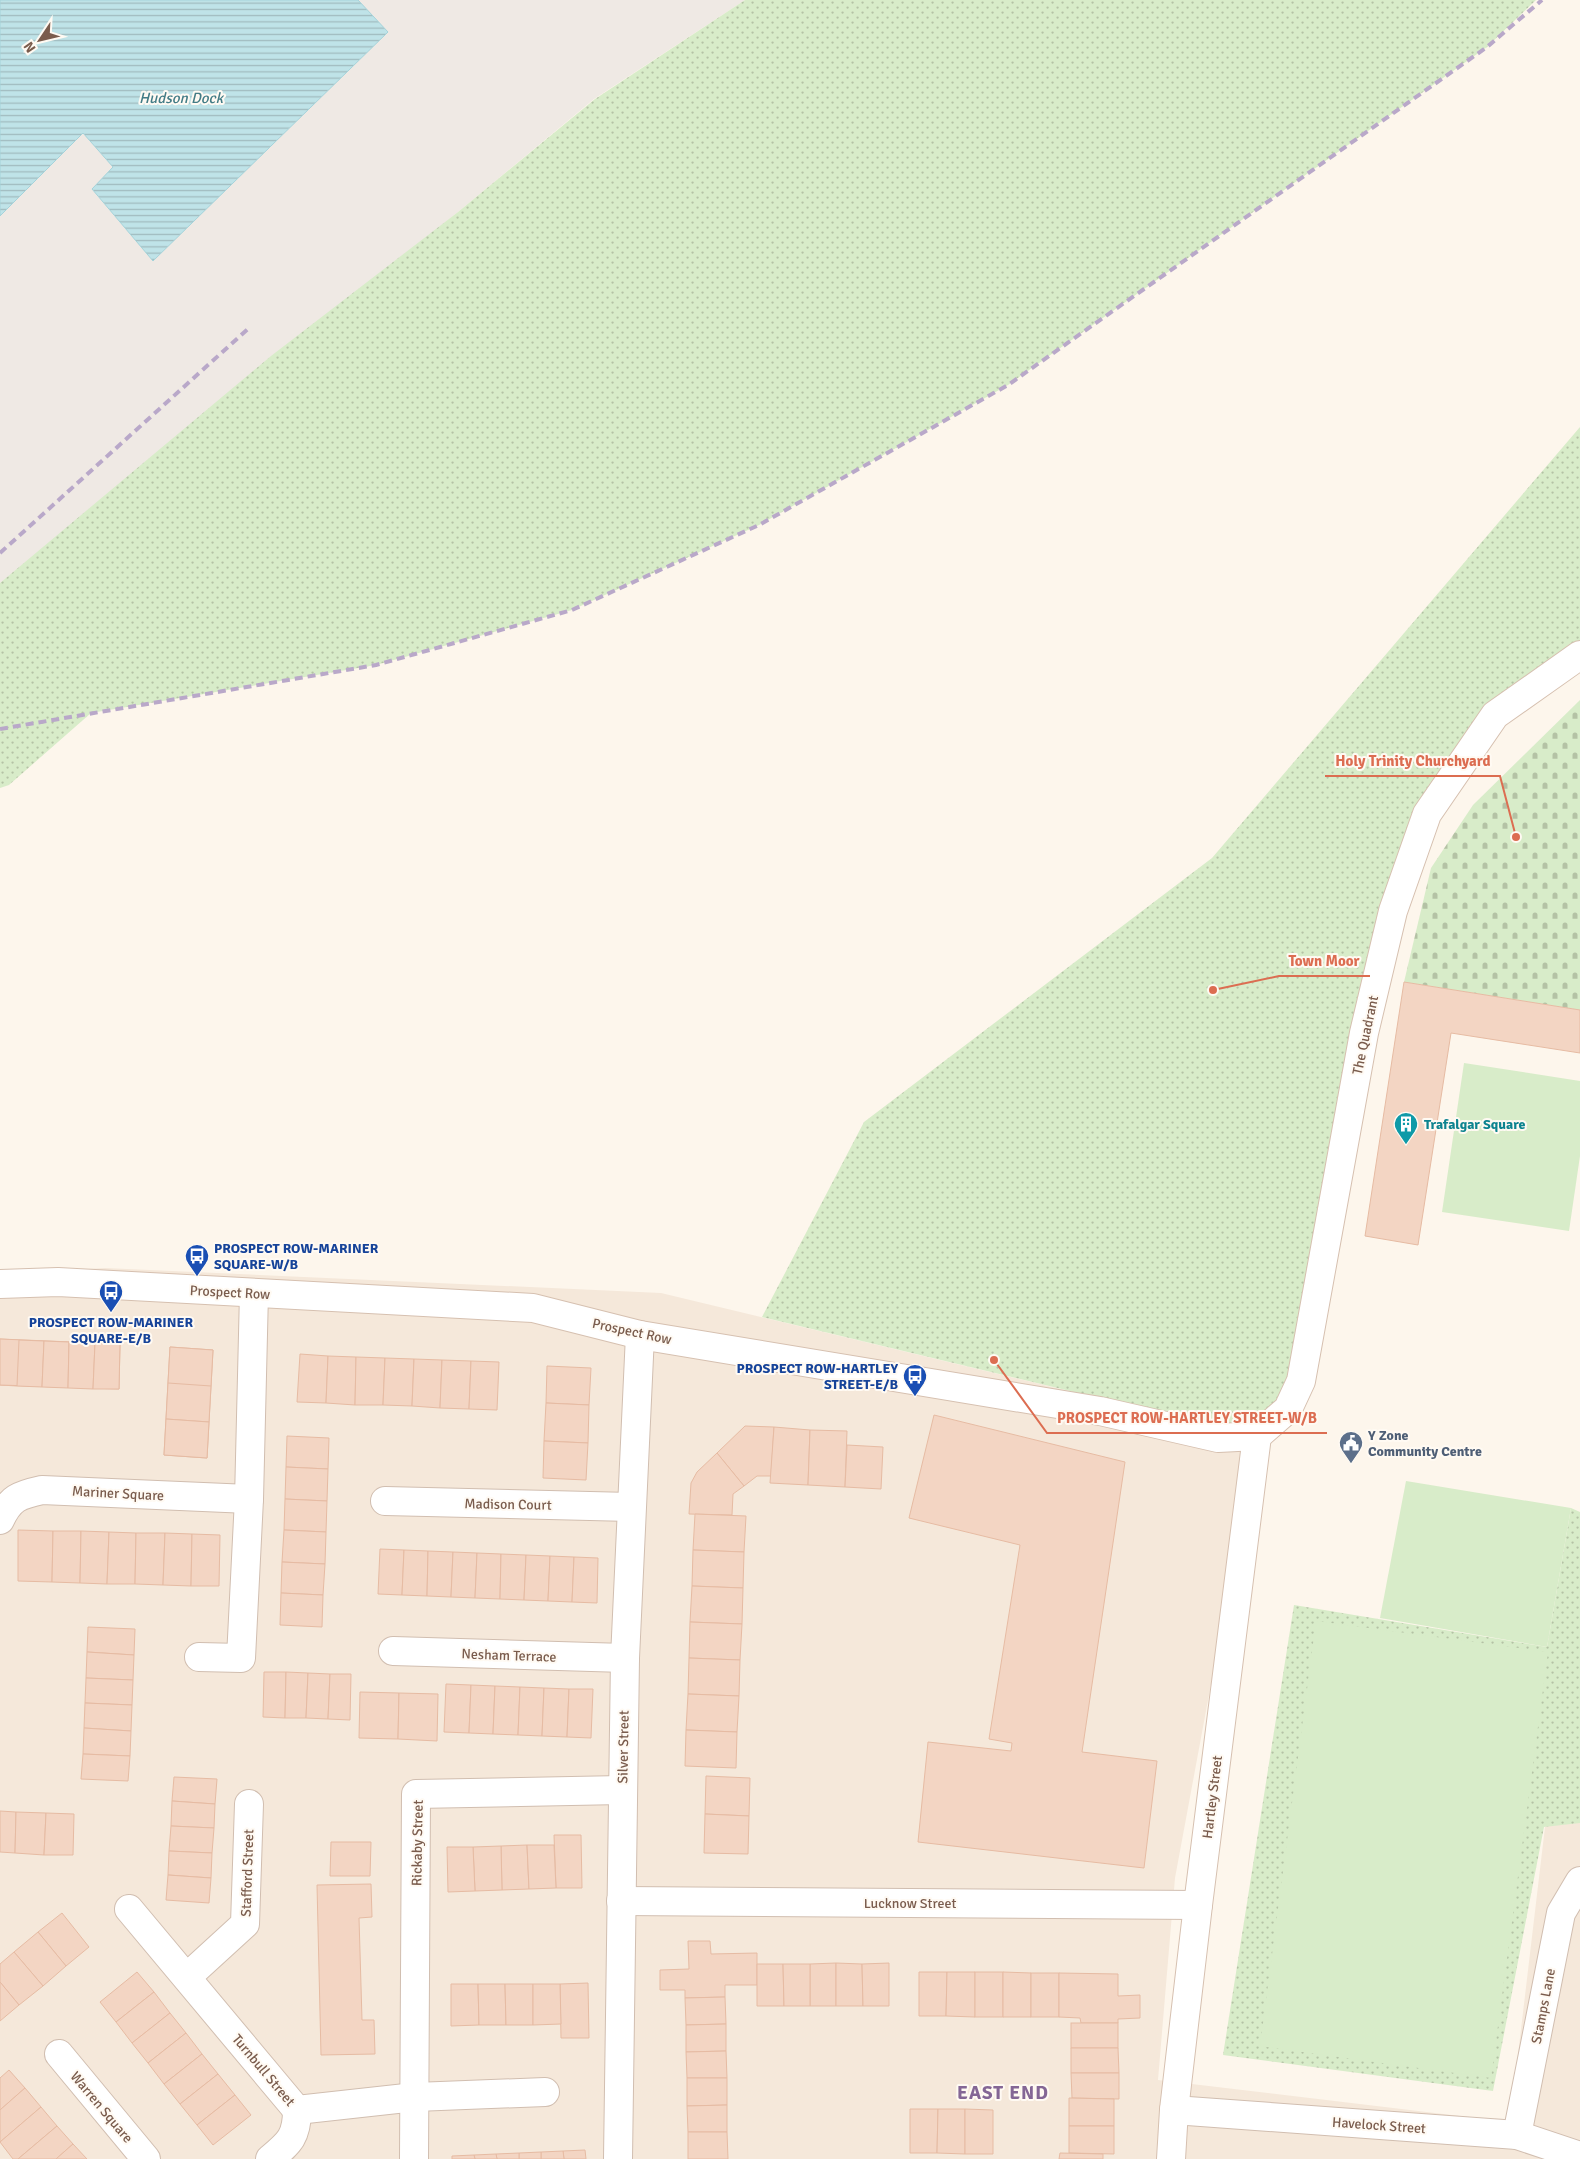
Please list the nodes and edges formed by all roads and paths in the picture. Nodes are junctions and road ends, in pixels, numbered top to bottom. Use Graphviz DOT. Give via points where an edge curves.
graph roads {
  1 [pos="1580,655"];
  2 [pos="0,1284"];
  3 [pos="254,1293"];
  4 [pos="640,1335"];
  5 [pos="1257,1436"];
  6 [pos="249,1499"];
  7 [pos="385,1501"];
  8 [pos="631,1508"];
  9 [pos="0,1520"];
  10 [pos="393,1651"];
  11 [pos="199,1657"];
  12 [pos="625,1658"];
  13 [pos="622,1790"];
  14 [pos="249,1804"];
  15 [pos="1580,1882"];
  16 [pos="621,1901"];
  17 [pos="1198,1905"];
  18 [pos="129,1909"];
  19 [pos="187,1978"];
  20 [pos="59,2054"];
  21 [pos="545,2092"];
  22 [pos="415,2097"];
  23 [pos="297,2110"];
  24 [pos="1174,2110"];
  25 [pos="1517,2135"];
  26 [pos="1580,2156"];
  27 [pos="146,2159"];
  28 [pos="270,2159"];
  29 [pos="414,2159"];
  30 [pos="618,2159"];
  31 [pos="1171,2159"];
  1 -- 5 [label="street, The Quadrant" via="1495,714 1427,814 1393,911 1364,1034 1301,1381 1288,1410"];
  2 -- 3 [label="street, Prospect Row" via="58,1282"];
  3 -- 4 [label="street, Prospect Row" via="533,1308"];
  3 -- 6 [label="street"];
  4 -- 5 [label="street, Prospect Row" via="1100,1411 1218,1438"];
  4 -- 8 [label="street, Silver Street"];
  5 -- 17 [label="street, Hartley Street"];
  6 -- 9 [label="street, Mariner Square" via="42,1490 23,1494 8,1504"];
  6 -- 11 [label="street" via="241,1658"];
  7 -- 8 [label="street, Madison Court"];
  8 -- 12 [label="street, Silver Street"];
  10 -- 12 [label="street, Nesham Terrace"];
  12 -- 13 [label="street, Silver Street"];
  13 -- 16 [label="street, Silver Street"];
  13 -- 22 [label="street, Rickaby Street" via="416,1794"];
  14 -- 19 [label="street, Stafford Street" via="245,1924"];
  15 -- 25 [label="street, Stamps Lane" via="1561,1913"];
  16 -- 17 [label="street, Lucknow Street"];
  16 -- 30 [label="street, Silver Street"];
  17 -- 24 [label="street, Hartley Street"];
  18 -- 19 [label="street, Turnbull Street"];
  19 -- 23 [label="street, Turnbull Street"];
  20 -- 27 [label="street, Warren Square"];
  21 -- 22 [label="street, Turnbull Street"];
  22 -- 23 [label="street, Turnbull Street"];
  22 -- 29 [label="street"];
  23 -- 28 [label="street" via="297,2126 291,2141"];
  24 -- 25 [label="street, Havelock Street"];
  24 -- 31 [label="street, Hartley Street"];
  25 -- 26 [label="street, Havelock Street"];
}
